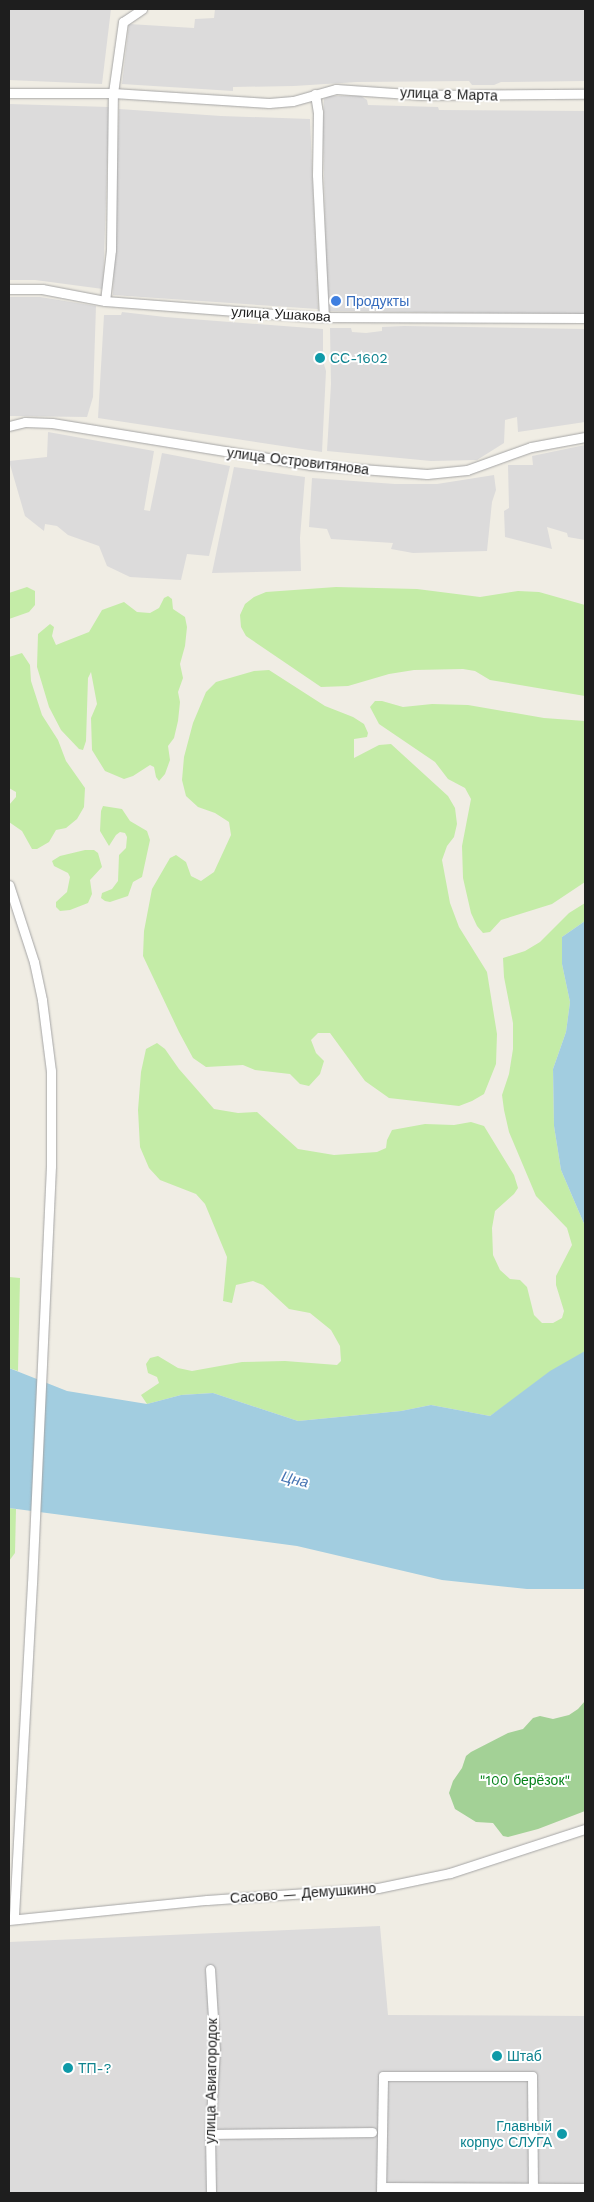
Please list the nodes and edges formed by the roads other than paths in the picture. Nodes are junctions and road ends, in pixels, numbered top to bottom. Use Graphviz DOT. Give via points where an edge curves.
graph roads {
  1 [pos="142,9"];
  2 [pos="9,93"];
  3 [pos="113,94"];
  4 [pos="314,94"];
  5 [pos="585,94"];
  6 [pos="9,289"];
  7 [pos="105,301"];
  8 [pos="324,317"];
  9 [pos="585,318"];
  10 [pos="9,426"];
  11 [pos="585,437"];
  12 [pos="9,885"];
  13 [pos="585,1829"];
  14 [pos="11,1920"];
  15 [pos="210,1969"];
  16 [pos="372,2132"];
  17 [pos="210,2134"];
  18 [pos="585,2188"];
  19 [pos="381,2190"];
  20 [pos="533,2190"];
  21 [pos="211,2193"];
  1 -- 3 [label="street" via="123,22"];
  2 -- 3 [label="street, улица 8 Марта"];
  3 -- 4 [label="street, улица 8 Марта" via="269,103 293,101"];
  3 -- 7 [label="street" via="111,250"];
  4 -- 5 [label="street, улица 8 Марта" via="352,89 433,95"];
  4 -- 8 [label="street" via="318,112 317,175"];
  6 -- 7 [label="street, улица Ушакова" via="42,289"];
  7 -- 8 [label="street, улица Ушакова"];
  8 -- 9 [label="street, улица Ушакова"];
  10 -- 11 [label="street, улица Островитянова" via="25,422 52,423 310,465 427,474 467,470 531,447"];
  12 -- 14 [label="street" via="34,962 47,1032 51,1115 32,1583"];
  13 -- 14 [label="street, Сасово — Демушкино" via="450,1872 395,1885"];
  15 -- 17 [label="street, улица Авиагородок" via="215,2050"];
  16 -- 17 [label="street"];
  17 -- 21 [label="street, улица Авиагородок"];
  18 -- 20 [label="street"];
  19 -- 20 [label="street"];
  19 -- 20 [label="street" via="383,2076 532,2076"];
}
